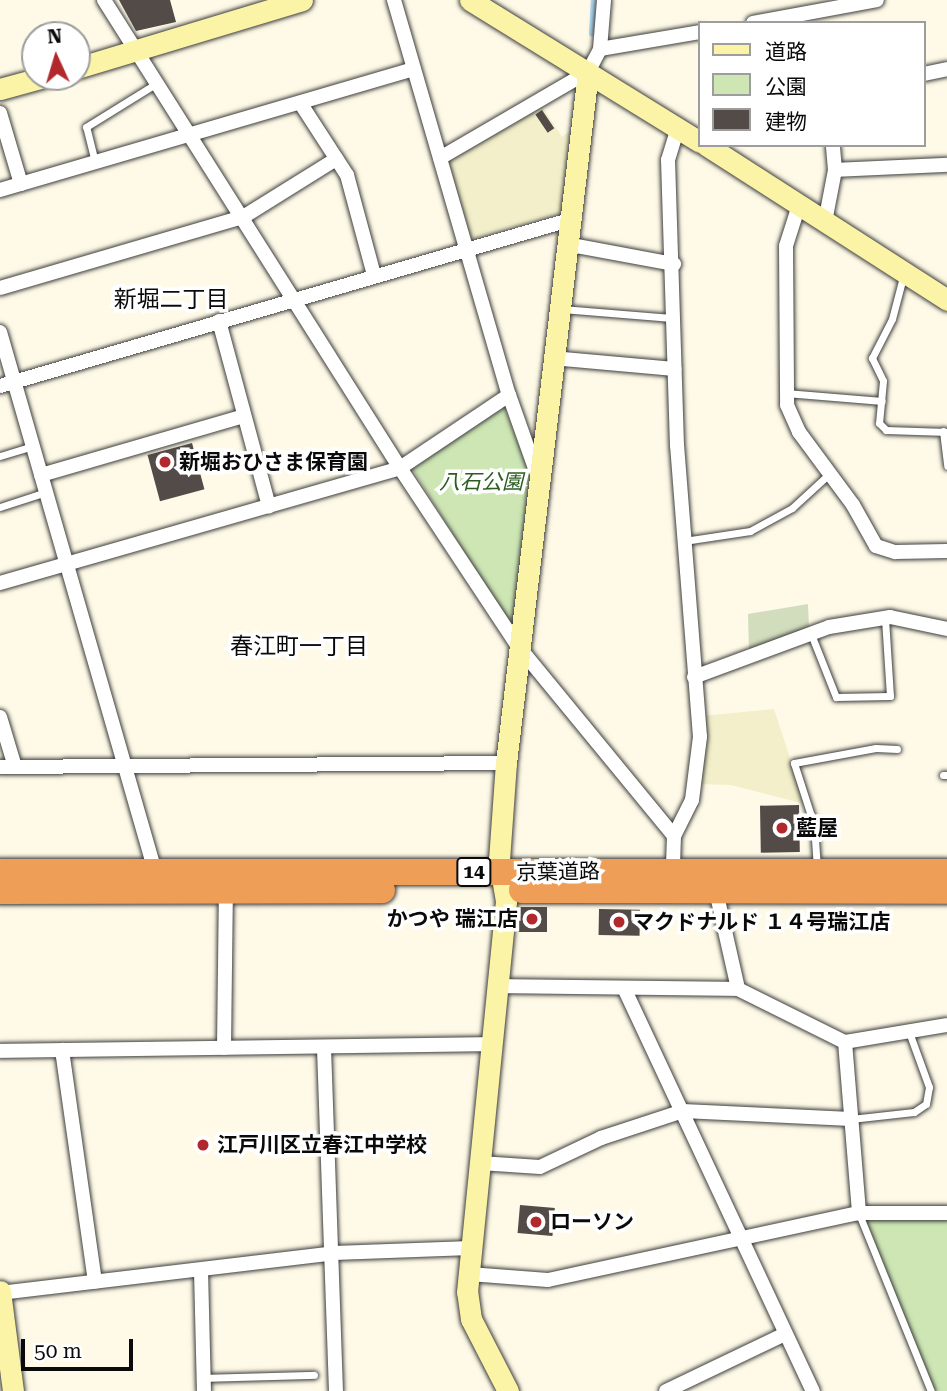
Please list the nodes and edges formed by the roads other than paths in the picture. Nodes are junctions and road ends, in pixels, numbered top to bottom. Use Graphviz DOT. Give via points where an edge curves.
graph roads {
  1 [pos="104,0"];
  2 [pos="302,0"];
  3 [pos="394,0"];
  4 [pos="470,0"];
  5 [pos="604,0"];
  6 [pos="877,0"];
  7 [pos="807,12"];
  8 [pos="763,21"];
  9 [pos="698,32"];
  10 [pos="600,49"];
  11 [pos="136,52"];
  12 [pos="91,64"];
  13 [pos="414,69"];
  14 [pos="947,69"];
  15 [pos="589,72"];
  16 [pos="926,74"];
  17 [pos="21,83"];
  18 [pos="157,83"];
  19 [pos="0,89"];
  20 [pos="301,104"];
  21 [pos="0,113"];
  22 [pos="678,128"];
  23 [pos="190,135"];
  24 [pos="698,141"];
  25 [pos="709,147"];
  26 [pos="833,147"];
  27 [pos="440,158"];
  28 [pos="336,159"];
  29 [pos="96,162"];
  30 [pos="947,165"];
  31 [pos="835,170"];
  32 [pos="21,184"];
  33 [pos="0,190"];
  34 [pos="799,205"];
  35 [pos="243,217"];
  36 [pos="569,220"];
  37 [pos="825,222"];
  38 [pos="566,244"];
  39 [pos="467,249"];
  40 [pos="674,264"];
  41 [pos="904,274"];
  42 [pos="374,275"];
  43 [pos="0,288"];
  44 [pos="295,298"];
  45 [pos="947,300"];
  46 [pos="558,309"];
  47 [pos="676,318"];
  48 [pos="219,321"];
  49 [pos="0,332"];
  50 [pos="552,358"];
  51 [pos="675,369"];
  52 [pos="7,384"];
  53 [pos="785,393"];
  54 [pos="509,395"];
  55 [pos="882,401"];
  56 [pos="244,416"];
  57 [pos="945,432"];
  58 [pos="33,446"];
  59 [pos="0,456"];
  60 [pos="947,466"];
  61 [pos="400,468"];
  62 [pos="830,473"];
  63 [pos="41,475"];
  64 [pos="538,476"];
  65 [pos="46,492"];
  66 [pos="269,506"];
  67 [pos="0,507"];
  68 [pos="684,541"];
  69 [pos="947,551"];
  70 [pos="66,564"];
  71 [pos="0,583"];
  72 [pos="885,618"];
  73 [pos="947,629"];
  74 [pos="811,634"];
  75 [pos="518,646"];
  76 [pos="694,677"];
  77 [pos="0,717"];
  78 [pos="897,749"];
  79 [pos="506,763"];
  80 [pos="0,767"];
  81 [pos="15,767"];
  82 [pos="122,767"];
  83 [pos="674,836"];
  84 [pos="673,870"];
  85 [pos="155,871"];
  86 [pos="0,872"];
  87 [pos="947,872"];
  88 [pos="817,873"];
  89 [pos="503,881"];
  90 [pos="226,890"];
  91 [pos="0,891"];
  92 [pos="716,891"];
  93 [pos="947,891"];
  94 [pos="498,986"];
  95 [pos="624,988"];
  96 [pos="738,989"];
  97 [pos="947,1024"];
  98 [pos="909,1032"];
  99 [pos="845,1042"];
  100 [pos="491,1044"];
  101 [pos="224,1048"];
  102 [pos="324,1048"];
  103 [pos="62,1050"];
  104 [pos="0,1051"];
  105 [pos="683,1111"];
  106 [pos="851,1119"];
  107 [pos="480,1163"];
  108 [pos="859,1213"];
  109 [pos="947,1213"];
  110 [pos="740,1236"];
  111 [pos="471,1248"];
  112 [pos="334,1253"];
  113 [pos="201,1270"];
  114 [pos="469,1274"];
  115 [pos="95,1282"];
  116 [pos="0,1292"];
  117 [pos="785,1334"];
  118 [pos="314,1375"];
  119 [pos="204,1384"];
  120 [pos="13,1391"];
  121 [pos="336,1391"];
  122 [pos="508,1391"];
  123 [pos="666,1391"];
  124 [pos="813,1391"];
  125 [pos="931,1391"];
  1 -- 11 [label="street"];
  2 -- 11 [label="street"];
  3 -- 13 [label="street"];
  4 -- 15 [label="street"];
  5 -- 10 [label="street"];
  6 -- 7 [label="street"];
  7 -- 8 [label="street"];
  9 -- 10 [label="street"];
  10 -- 15 [label="street"];
  11 -- 12 [label="street"];
  11 -- 18 [label="street"];
  13 -- 20 [label="street"];
  13 -- 27 [label="street"];
  14 -- 16 [label="street"];
  15 -- 22 [label="street"];
  15 -- 27 [label="street"];
  15 -- 36 [label="street"];
  17 -- 19 [label="street"];
  18 -- 23 [label="street"];
  18 -- 29 [label="lane" via="86,127"];
  20 -- 23 [label="street"];
  20 -- 28 [label="street"];
  21 -- 32 [label="street"];
  22 -- 24 [label="street"];
  22 -- 40 [label="street" via="668,160"];
  23 -- 29 [label="street"];
  23 -- 35 [label="street"];
  25 -- 34 [label="street"];
  26 -- 31 [label="street"];
  27 -- 39 [label="street"];
  28 -- 35 [label="street"];
  28 -- 42 [label="street" via="347,175"];
  29 -- 32 [label="street"];
  30 -- 31 [label="street"];
  31 -- 37 [label="street"];
  32 -- 33 [label="street"];
  34 -- 37 [label="street"];
  34 -- 53 [label="street" via="786,246 783,291 789,322"];
  35 -- 43 [label="street"];
  35 -- 44 [label="street"];
  36 -- 38 [label="street"];
  36 -- 39 [label="street"];
  37 -- 41 [label="street"];
  38 -- 40 [label="street"];
  38 -- 46 [label="street"];
  39 -- 42 [label="street"];
  39 -- 54 [label="street"];
  40 -- 47 [label="street"];
  41 -- 45 [label="street"];
  41 -- 55 [label="lane" via="892,319 872,358 883,381"];
  42 -- 44 [label="street"];
  44 -- 48 [label="street"];
  44 -- 61 [label="street"];
  46 -- 47 [label="lane"];
  46 -- 50 [label="street"];
  47 -- 51 [label="street"];
  48 -- 52 [label="street"];
  48 -- 56 [label="street"];
  49 -- 52 [label="street"];
  50 -- 51 [label="street"];
  50 -- 64 [label="street"];
  51 -- 68 [label="street"];
  52 -- 58 [label="street"];
  53 -- 55 [label="lane"];
  53 -- 62 [label="street" via="799,432"];
  54 -- 61 [label="street"];
  54 -- 64 [label="street"];
  55 -- 57 [label="lane" via="880,423 886,430"];
  56 -- 63 [label="street"];
  56 -- 66 [label="street"];
  57 -- 60 [label="lane"];
  58 -- 59 [label="lane"];
  58 -- 63 [label="street"];
  61 -- 66 [label="street"];
  61 -- 75 [label="street"];
  62 -- 68 [label="lane" via="792,508 750,531"];
  62 -- 69 [label="street" via="876,546 895,552"];
  63 -- 65 [label="street"];
  64 -- 75 [label="street"];
  65 -- 67 [label="lane"];
  65 -- 70 [label="street"];
  66 -- 70 [label="street"];
  68 -- 76 [label="street"];
  70 -- 71 [label="street"];
  70 -- 82 [label="street"];
  72 -- 73 [label="street"];
  72 -- 74 [label="street"];
  72 -- 74 [label="lane" via="890,696 836,697"];
  74 -- 76 [label="street"];
  75 -- 79 [label="street"];
  75 -- 83 [label="street"];
  76 -- 83 [label="street" via="700,737 697,773 692,800"];
  77 -- 81 [label="street"];
  78 -- 88 [label="lane" via="876,748 794,763 814,825"];
  79 -- 82 [label="street"];
  79 -- 89 [label="street"];
  80 -- 81 [label="street"];
  81 -- 82 [label="street"];
  82 -- 85 [label="street"];
  83 -- 84 [label="street"];
  84 -- 88 [label="highway, 京葉道路 / 14"];
  84 -- 89 [label="highway, 京葉道路 / 14"];
  85 -- 86 [label="highway, 京葉道路 / 14"];
  85 -- 89 [label="highway, 京葉道路 / 14"];
  87 -- 88 [label="highway, 京葉道路 / 14"];
  89 -- 90 [label="highway, 京葉道路 / 14"];
  89 -- 92 [label="highway, 京葉道路 / 14"];
  89 -- 94 [label="street"];
  90 -- 91 [label="highway, 京葉道路 / 14"];
  90 -- 101 [label="street"];
  92 -- 93 [label="highway, 京葉道路 / 14"];
  92 -- 96 [label="street"];
  94 -- 95 [label="street"];
  94 -- 100 [label="street"];
  95 -- 96 [label="street"];
  95 -- 105 [label="street"];
  96 -- 99 [label="street"];
  97 -- 98 [label="street"];
  98 -- 99 [label="street"];
  98 -- 106 [label="lane" via="929,1087 926,1104 914,1112"];
  99 -- 106 [label="street"];
  100 -- 102 [label="street"];
  100 -- 107 [label="street"];
  101 -- 102 [label="street"];
  101 -- 103 [label="street"];
  102 -- 112 [label="street"];
  103 -- 104 [label="street"];
  103 -- 115 [label="street"];
  105 -- 106 [label="street"];
  105 -- 107 [label="street" via="601,1138 540,1167"];
  105 -- 110 [label="street"];
  106 -- 108 [label="street"];
  107 -- 111 [label="street"];
  108 -- 109 [label="street"];
  108 -- 110 [label="street"];
  108 -- 125 [label="lane"];
  110 -- 114 [label="street" via="548,1280"];
  110 -- 117 [label="street"];
  111 -- 112 [label="street"];
  111 -- 114 [label="street"];
  112 -- 113 [label="street"];
  112 -- 121 [label="street"];
  113 -- 115 [label="street"];
  113 -- 119 [label="street"];
  114 -- 122 [label="street" via="471,1319"];
  115 -- 116 [label="street"];
  116 -- 120 [label="street"];
  117 -- 123 [label="street"];
  117 -- 124 [label="street"];
  118 -- 119 [label="lane"];
}
